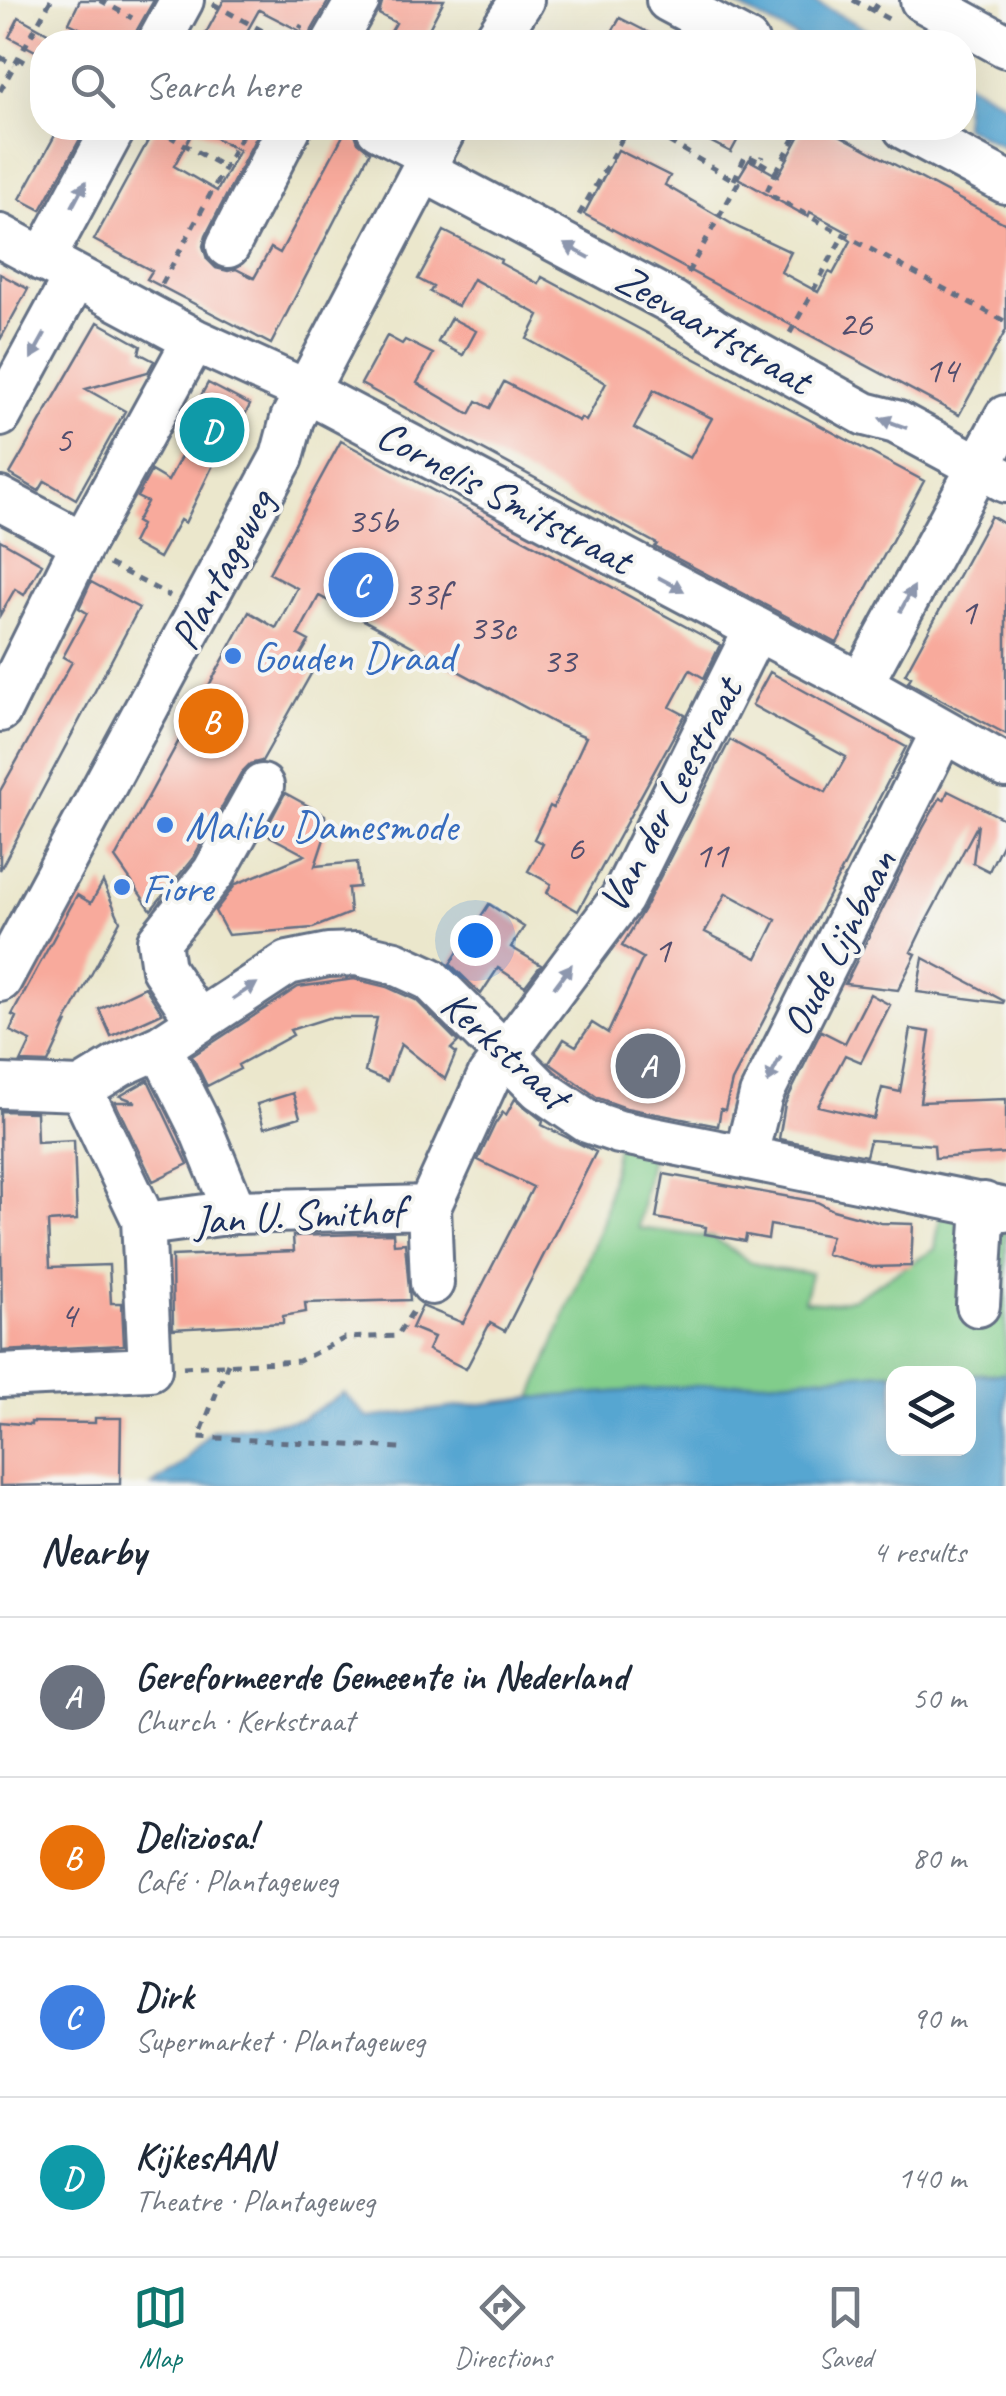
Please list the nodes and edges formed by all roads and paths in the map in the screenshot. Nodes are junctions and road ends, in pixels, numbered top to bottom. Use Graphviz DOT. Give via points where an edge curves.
graph roads {
  1 [pos="51,0"];
  2 [pos="182,0"];
  3 [pos="206,0"];
  4 [pos="358,0"];
  5 [pos="522,0"];
  6 [pos="668,0"];
  7 [pos="880,0"];
  8 [pos="922,0"];
  9 [pos="873,11"];
  10 [pos="34,30"];
  11 [pos="166,30"];
  12 [pos="261,30"];
  13 [pos="341,30"];
  14 [pos="502,30"];
  15 [pos="724,30"];
  16 [pos="30,37"];
  17 [pos="1006,46"];
  18 [pos="0,58"];
  19 [pos="16,62"];
  20 [pos="30,67"];
  21 [pos="0,91"];
  22 [pos="109,140"];
  23 [pos="176,140"];
  24 [pos="239,140"];
  25 [pos="283,140"];
  26 [pos="406,140"];
  27 [pos="621,140"];
  28 [pos="670,140"];
  29 [pos="793,140"];
  30 [pos="927,140"];
  31 [pos="432,151"];
  32 [pos="224,167"];
  33 [pos="776,172"];
  34 [pos="734,180"];
  35 [pos="1006,182"];
  36 [pos="844,234"];
  37 [pos="0,236"];
  38 [pos="564,244"];
  39 [pos="228,246"];
  40 [pos="59,268"];
  41 [pos="672,302"];
  42 [pos="146,314"];
  43 [pos="1006,322"];
  44 [pos="194,340"];
  45 [pos="774,363"];
  46 [pos="299,405"];
  47 [pos="0,415"];
  48 [pos="1006,416"];
  49 [pos="993,474"];
  50 [pos="0,499"];
  51 [pos="83,543"];
  52 [pos="119,571"];
  53 [pos="178,600"];
  54 [pos="756,630"];
  55 [pos="860,684"];
  56 [pos="3,698"];
  57 [pos="942,733"];
  58 [pos="1006,766"];
  59 [pos="262,786"];
  60 [pos="0,923"];
  61 [pos="0,980"];
  62 [pos="198,1021"];
  63 [pos="160,1047"];
  64 [pos="504,1054"];
  65 [pos="0,1086"];
  66 [pos="81,1089"];
  67 [pos="746,1155"];
  68 [pos="429,1206"];
  69 [pos="995,1207"];
  70 [pos="235,1212"];
  71 [pos="143,1219"];
  72 [pos="432,1283"];
  73 [pos="978,1305"];
  74 [pos="228,1363"];
  75 [pos="150,1370"];
  76 [pos="0,1376"];
  77 [pos="401,1448"];
  1 -- 10 [label="path"];
  2 -- 11 [label="street"];
  3 -- 12 [label="path"];
  4 -- 13 [label="street"];
  5 -- 14 [label="street"];
  6 -- 15 [label="street"];
  7 -- 9 [label="path"];
  8 -- 17 [label="street"];
  16 -- 19 [label="path"];
  18 -- 19 [label="path"];
  19 -- 20 [label="path"];
  19 -- 21 [label="path"];
  40 -- 22 [label="street, one-way"];
  23 -- 32 [label="path"];
  24 -- 32 [label="path"];
  25 -- 39 [label="street"];
  26 -- 31 [label="street"];
  27 -- 38 [label="path"];
  28 -- 34 [label="path"];
  29 -- 33 [label="path"];
  30 -- 35 [label="street"];
  31 -- 38 [label="street, Zeevaartstraat"];
  31 -- 46 [label="street, Plantageweg"];
  32 -- 42 [label="path"];
  33 -- 34 [label="path" via="746,155"];
  33 -- 36 [label="path" via="766,193"];
  34 -- 41 [label="path"];
  36 -- 43 [label="path"];
  36 -- 45 [label="path"];
  37 -- 40 [label="street, Cornelis Smitstraat"];
  41 -- 38 [label="street, Zeevaartstraat, one-way"];
  40 -- 42 [label="street, Cornelis Smitstraat"];
  40 -- 47 [label="street, one-way"];
  41 -- 45 [label="street, Zeevaartstraat"];
  42 -- 44 [label="street, Cornelis Smitstraat"];
  44 -- 46 [label="street, Cornelis Smitstraat"];
  44 -- 51 [label="street"];
  49 -- 45 [label="street, Zeevaartstraat, one-way"];
  46 -- 53 [label="street, Plantageweg" via="262,446"];
  46 -- 54 [label="street, Cornelis Smitstraat, one-way"];
  46 -- 61 [label="street, Plantageweg" via="282,457"];
  48 -- 49 [label="street"];
  55 -- 49 [label="street, one-way"];
  50 -- 51 [label="street"];
  51 -- 56 [label="street"];
  52 -- 53 [label="path"];
  53 -- 60 [label="street, Plantageweg"];
  54 -- 55 [label="street, Cornelis Smitstraat"];
  64 -- 54 [label="street, Van der Leestraat, one-way" via="622,898"];
  55 -- 57 [label="street, Cornelis Smitstraat"];
  57 -- 58 [label="street, Cornelis Smitstraat"];
  57 -- 67 [label="street, Oude Lijnbaan, one-way" via="762,1095"];
  59 -- 62 [label="street" via="214,872 159,941 163,969"];
  62 -- 63 [label="street, Kerkstraat"];
  62 -- 64 [label="street, Kerkstraat, one-way" via="288,963 357,954 430,980"];
  63 -- 66 [label="street, Kerkstraat"];
  63 -- 70 [label="street"];
  64 -- 67 [label="street, Kerkstraat" via="588,1121"];
  64 -- 68 [label="street, Jan U. Smithof"];
  65 -- 66 [label="street"];
  66 -- 71 [label="street, Jan U. Smithof"];
  67 -- 69 [label="street, Kerkstraat"];
  68 -- 70 [label="street, Jan U. Smithof"];
  68 -- 72 [label="street"];
  69 -- 73 [label="street"];
  70 -- 71 [label="street, Jan U. Smithof"];
  71 -- 75 [label="street"];
  72 -- 74 [label="path" via="397,1336 344,1338 299,1360"];
  74 -- 75 [label="path"];
  74 -- 77 [label="path" via="199,1437"];
  75 -- 76 [label="street"];
}
